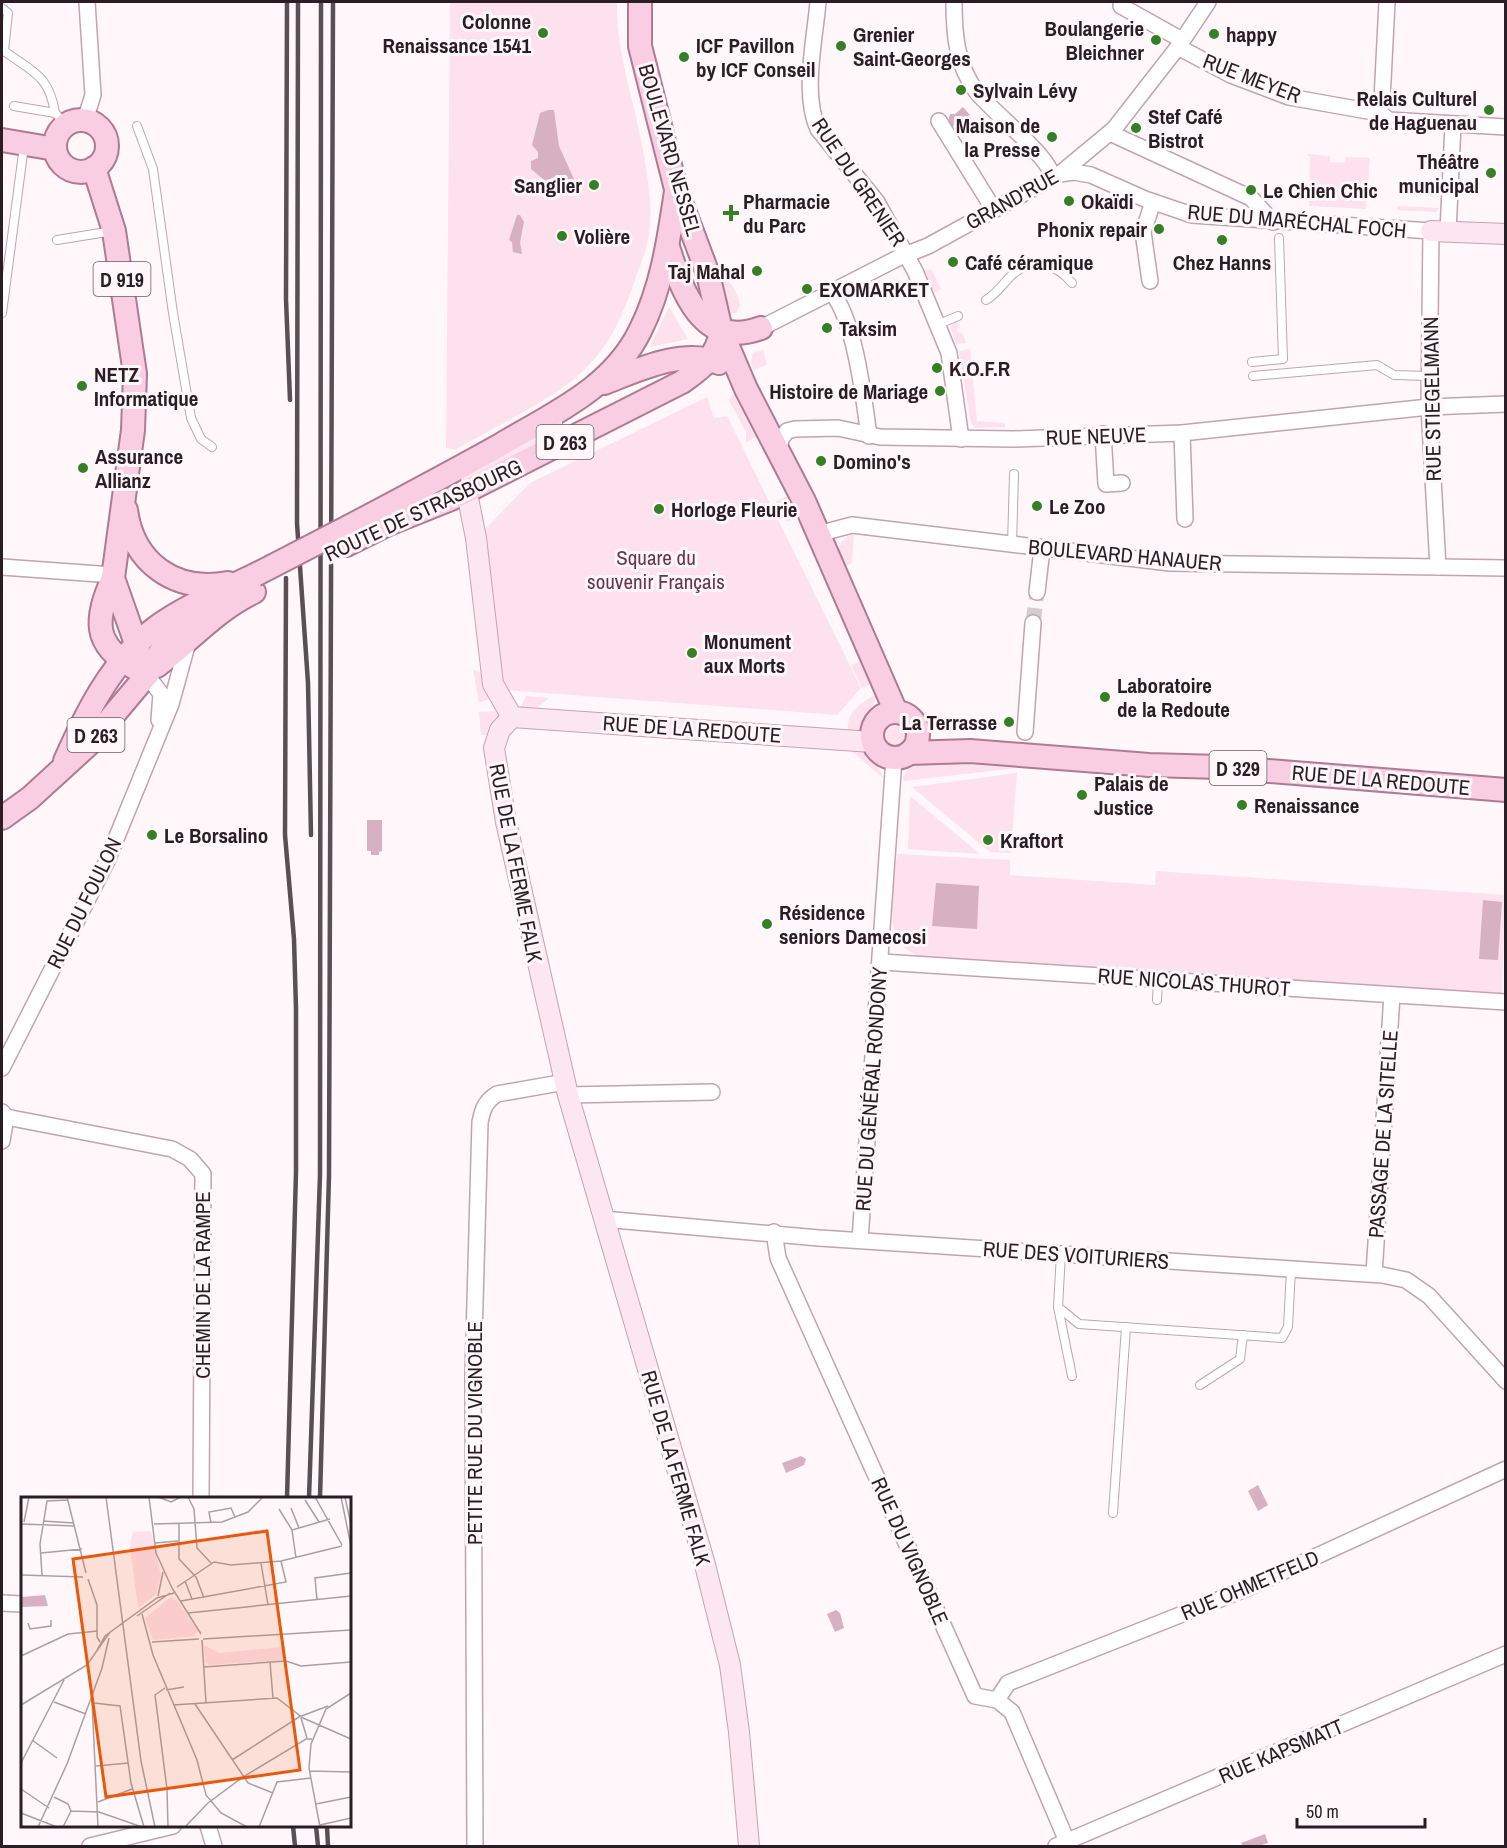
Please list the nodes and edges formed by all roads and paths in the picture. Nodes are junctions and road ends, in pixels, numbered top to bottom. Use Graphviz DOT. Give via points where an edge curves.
graph roads {
  1 [pos="87,2"];
  2 [pos="640,2"];
  3 [pos="818,2"];
  4 [pos="954,2"];
  5 [pos="1208,2"];
  6 [pos="1387,2"];
  7 [pos="1121,6"];
  8 [pos="2,8"];
  9 [pos="1180,44"];
  10 [pos="3,51"];
  11 [pos="14,106"];
  12 [pos="1378,113"];
  13 [pos="69,119"];
  14 [pos="939,121"];
  15 [pos="1453,125"];
  16 [pos="137,126"];
  17 [pos="1506,127"];
  18 [pos="1110,133"];
  19 [pos="2,140"];
  20 [pos="25,144"];
  21 [pos="55,149"];
  22 [pos="94,168"];
  23 [pos="1056,176"];
  24 [pos="676,189"];
  25 [pos="1153,202"];
  26 [pos="994,210"];
  27 [pos="1273,222"];
  28 [pos="114,231"];
  29 [pos="1440,231"];
  30 [pos="1506,234"];
  31 [pos="1279,238"];
  32 [pos="57,240"];
  33 [pos="668,245"];
  34 [pos="907,254"];
  35 [pos="5,263"];
  36 [pos="1150,281"];
  37 [pos="1072,283"];
  38 [pos="832,293"];
  39 [pos="986,300"];
  40 [pos="2,313"];
  41 [pos="958,316"];
  42 [pos="939,324"];
  43 [pos="761,328"];
  44 [pos="721,330"];
  45 [pos="710,360"];
  46 [pos="1252,362"];
  47 [pos="1253,376"];
  48 [pos="1429,376"];
  49 [pos="597,386"];
  50 [pos="746,389"];
  51 [pos="571,404"];
  52 [pos="1506,404"];
  53 [pos="1429,407"];
  54 [pos="1182,433"];
  55 [pos="1103,434"];
  56 [pos="869,436"];
  57 [pos="961,439"];
  58 [pos="212,447"];
  59 [pos="779,452"];
  60 [pos="1014,474"];
  61 [pos="126,479"];
  62 [pos="1122,483"];
  63 [pos="467,491"];
  64 [pos="1185,519"];
  65 [pos="819,534"];
  66 [pos="348,535"];
  67 [pos="1012,545"];
  68 [pos="1042,549"];
  69 [pos="2,567"];
  70 [pos="1438,567"];
  71 [pos="1506,568"];
  72 [pos="113,577"];
  73 [pos="252,582"];
  74 [pos="1037,592"];
  75 [pos="203,600"];
  76 [pos="1033,623"];
  77 [pos="188,642"];
  78 [pos="129,653"];
  79 [pos="147,675"];
  80 [pos="896,712"];
  81 [pos="512,717"];
  82 [pos="917,727"];
  83 [pos="1025,732"];
  84 [pos="156,735"];
  85 [pos="872,742"];
  86 [pos="970,751"];
  87 [pos="902,756"];
  88 [pos="62,767"];
  89 [pos="1506,790"];
  90 [pos="2,818"];
  91 [pos="882,962"];
  92 [pos="1158,980"];
  93 [pos="1392,995"];
  94 [pos="1156,1000"];
  95 [pos="1506,1002"];
  96 [pos="2,1068"];
  97 [pos="566,1089"];
  98 [pos="712,1092"];
  99 [pos="4,1115"];
  100 [pos="2,1141"];
  101 [pos="603,1219"];
  102 [pos="774,1232"];
  103 [pos="860,1240"];
  104 [pos="1061,1254"];
  105 [pos="1291,1269"];
  106 [pos="1374,1274"];
  107 [pos="1058,1307"];
  108 [pos="1126,1328"];
  109 [pos="1243,1335"];
  110 [pos="1072,1376"];
  111 [pos="1506,1381"];
  112 [pos="1200,1385"];
  113 [pos="1506,1469"];
  114 [pos="201,1497"];
  115 [pos="1113,1513"];
  116 [pos="2,1603"];
  117 [pos="21,1604"];
  118 [pos="1506,1654"];
  119 [pos="997,1700"];
  120 [pos="169,1827"];
  121 [pos="208,1827"];
  122 [pos="1064,1844"];
  123 [pos="90,1846"];
  124 [pos="214,1846"];
  125 [pos="475,1846"];
  126 [pos="749,1846"];
  1 -- 13 [label="street" via="93,95"];
  2 -- 24 [label="main road, BOULEVARD NESSEL" via="640,46"];
  3 -- 34 [label="street, RUE DU GRENIER" via="810,90 812,116 818,129 877,202"];
  4 -- 23 [label="street" via="957,51 968,78 989,106"];
  5 -- 9 [label="street, GRAND'RUE"];
  6 -- 12 [label="street"];
  7 -- 9 [label="street, RUE MEYER"];
  8 -- 10 [label="lane" via="8,13"];
  9 -- 12 [label="street, RUE MEYER" via="1231,75 1288,97"];
  9 -- 18 [label="street, GRAND'RUE"];
  10 -- 13 [label="lane" via="46,81"];
  11 -- 13 [label="lane"];
  12 -- 15 [label="street, RUE MEYER" via="1389,120"];
  13 -- 21 [label="main road" via="57,134"];
  13 -- 22 [label="main road" via="98,126 106,137 106,154"];
  14 -- 26 [label="street"];
  15 -- 17 [label="street, RUE MEYER"];
  15 -- 29 [label="street, RUE STIEGELMANN" via="1449,211"];
  16 -- 58 [label="lane" via="155,180 191,417 201,439"];
  18 -- 23 [label="street, GRAND'RUE"];
  18 -- 27 [label="street" via="1251,198"];
  19 -- 20 [label="main road"];
  20 -- 21 [label="main road"];
  20 -- 35 [label="lane"];
  21 -- 22 [label="main road" via="70,170"];
  22 -- 28 [label="main road, D 919"];
  23 -- 25 [label="street, RUE DU MARÉCHAL FOCH" via="1074,172 1091,175"];
  23 -- 26 [label="street, GRAND'RUE"];
  24 -- 33 [label="main road, ROUTE DE STRASBOURG"];
  24 -- 44 [label="main road, BOULEVARD NESSEL" via="708,274"];
  25 -- 27 [label="street, RUE DU MARÉCHAL FOCH" via="1194,216"];
  25 -- 36 [label="street" via="1143,232"];
  26 -- 34 [label="street, GRAND'RUE"];
  27 -- 29 [label="street, RUE DU MARÉCHAL FOCH"];
  28 -- 32 [label="lane"];
  28 -- 61 [label="main road, D 919" via="135,374 136,408"];
  29 -- 30 [label="street, RUE DU MARÉCHAL FOCH"];
  29 -- 48 [label="street, RUE STIEGELMANN"];
  31 -- 46 [label="lane" via="1283,359"];
  33 -- 44 [label="main road, BOULEVARD NESSEL" via="680,284 695,310"];
  33 -- 49 [label="main road, ROUTE DE STRASBOURG" via="640,332 614,370"];
  34 -- 38 [label="street, GRAND'RUE"];
  34 -- 42 [label="street, RUE DU GRENIER"];
  35 -- 40 [label="lane"];
  37 -- 39 [label="lane" via="1053,267 1029,266 1014,273 1000,291"];
  38 -- 43 [label="street, GRAND'RUE"];
  38 -- 56 [label="street" via="840,305 855,353"];
  41 -- 42 [label="lane"];
  42 -- 57 [label="street, RUE DU GRENIER" via="951,362"];
  43 -- 44 [label="main road" via="740,334"];
  44 -- 45 [label="main road"];
  44 -- 50 [label="main road"];
  45 -- 49 [label="main road, ROUTE DE STRASBOURG" via="666,362"];
  45 -- 50 [label="main road" via="731,371"];
  45 -- 63 [label="main road, ROUTE DE STRASBOURG / D 263" via="673,387"];
  47 -- 48 [label="lane" via="1377,365 1394,375"];
  48 -- 53 [label="street, RUE STIEGELMANN"];
  49 -- 51 [label="main road, ROUTE DE STRASBOURG"];
  50 -- 59 [label="main road"];
  51 -- 63 [label="street" via="531,441 472,476"];
  51 -- 66 [label="main road, ROUTE DE STRASBOURG / D 263"];
  52 -- 53 [label="street, RUE NEUVE"];
  53 -- 54 [label="street, RUE NEUVE"];
  53 -- 70 [label="street, RUE STIEGELMANN"];
  54 -- 55 [label="street, RUE NEUVE"];
  54 -- 64 [label="street"];
  55 -- 57 [label="street, RUE NEUVE"];
  55 -- 62 [label="street" via="1106,484"];
  56 -- 57 [label="street, RUE NEUVE"];
  56 -- 59 [label="street, RUE NEUVE" via="838,428 795,429 787,431 781,439"];
  59 -- 65 [label="main road"];
  60 -- 67 [label="lane"];
  61 -- 72 [label="main road, D 919"];
  61 -- 73 [label="main road, D 919" via="128,524 152,565 172,579 194,585"];
  63 -- 66 [label="main road, ROUTE DE STRASBOURG / D 263"];
  63 -- 81 [label="street" via="493,684"];
  65 -- 67 [label="street, BOULEVARD HANAUER" via="852,525"];
  65 -- 80 [label="main road"];
  66 -- 73 [label="main road, ROUTE DE STRASBOURG / D 263, bridge"];
  67 -- 68 [label="street, BOULEVARD HANAUER"];
  68 -- 70 [label="street, BOULEVARD HANAUER" via="1170,563"];
  68 -- 74 [label="street"];
  69 -- 72 [label="street"];
  70 -- 71 [label="street, BOULEVARD HANAUER"];
  72 -- 78 [label="main road, D 919" via="130,632"];
  73 -- 75 [label="main road, ROUTE DE STRASBOURG / D 263"];
  73 -- 77 [label="main road, ROUTE DE STRASBOURG / D 263"];
  75 -- 78 [label="main road, ROUTE DE STRASBOURG / D 263" via="159,626"];
  75 -- 79 [label="main road, ROUTE DE STRASBOURG / D 263" via="173,630"];
  76 -- 83 [label="street"];
  77 -- 79 [label="main road, ROUTE DE STRASBOURG / D 263"];
  77 -- 84 [label="street, RUE DU FOULON" via="179,681"];
  78 -- 79 [label="main road"];
  78 -- 88 [label="main road, ROUTE DE STRASBOURG / D 263" via="81,723"];
  79 -- 84 [label="street, RUE DU FOULON" via="161,694"];
  79 -- 88 [label="main road, ROUTE DE STRASBOURG / D 263" via="88,745"];
  80 -- 82 [label="main road" via="906,714"];
  80 -- 85 [label="main road" via="886,713 878,720"];
  81 -- 85 [label="street, RUE DE LA REDOUTE"];
  81 -- 97 [label="street, RUE DE LA FERME FALK" via="500,730 494,758"];
  82 -- 86 [label="main road, RUE DE LA REDOUTE / D 329" via="935,740"];
  82 -- 87 [label="main road" via="916,744"];
  84 -- 96 [label="street, RUE DU FOULON" via="106,861"];
  85 -- 87 [label="main road" via="882,754"];
  86 -- 87 [label="main road, RUE DE LA REDOUTE / D 329"];
  86 -- 89 [label="main road, RUE DE LA REDOUTE / D 329"];
  87 -- 91 [label="street, RUE DU GÉNÉRAL RONDONY"];
  88 -- 90 [label="main road, ROUTE DE STRASBOURG / D 263"];
  91 -- 92 [label="street, RUE NICOLAS THUROT"];
  91 -- 103 [label="street, RUE DU GÉNÉRAL RONDONY" via="877,981"];
  92 -- 93 [label="street, RUE NICOLAS THUROT"];
  92 -- 94 [label="lane"];
  93 -- 95 [label="street, RUE NICOLAS THUROT"];
  93 -- 106 [label="street, PASSAGE DE LA SITELLE"];
  97 -- 98 [label="street"];
  97 -- 101 [label="street, RUE DE LA FERME FALK"];
  97 -- 125 [label="street, PETITE RUE DU VIGNOBLE" via="497,1094 483,1108 480,1122 473,1375"];
  99 -- 100 [label="street"];
  99 -- 114 [label="street, CHEMIN DE LA RAMPE" via="172,1149 190,1159 203,1174"];
  101 -- 102 [label="street, RUE DES VOITURIERS"];
  101 -- 126 [label="street, RUE DE LA FERME FALK" via="704,1561 730,1665"];
  102 -- 103 [label="street, RUE DES VOITURIERS"];
  102 -- 119 [label="street, RUE DU VIGNOBLE" via="778,1258 975,1696"];
  103 -- 104 [label="street, RUE DES VOITURIERS"];
  104 -- 105 [label="street, RUE DES VOITURIERS"];
  104 -- 107 [label="lane"];
  105 -- 106 [label="street, RUE DES VOITURIERS"];
  105 -- 109 [label="lane" via="1288,1328 1282,1338"];
  106 -- 111 [label="street, RUE DES VOITURIERS" via="1406,1280 1429,1296"];
  107 -- 108 [label="lane" via="1079,1324"];
  107 -- 110 [label="lane"];
  108 -- 109 [label="lane"];
  108 -- 115 [label="lane"];
  109 -- 112 [label="lane" via="1240,1359"];
  113 -- 119 [label="street, RUE OHMETFELD" via="1243,1590 1008,1683"];
  116 -- 117 [label="street"];
  118 -- 122 [label="street, RUE KAPSMATT"];
  119 -- 122 [label="street, RUE DU VIGNOBLE" via="1012,1712"];
  120 -- 123 [label="street"];
  121 -- 124 [label="street"];
}
